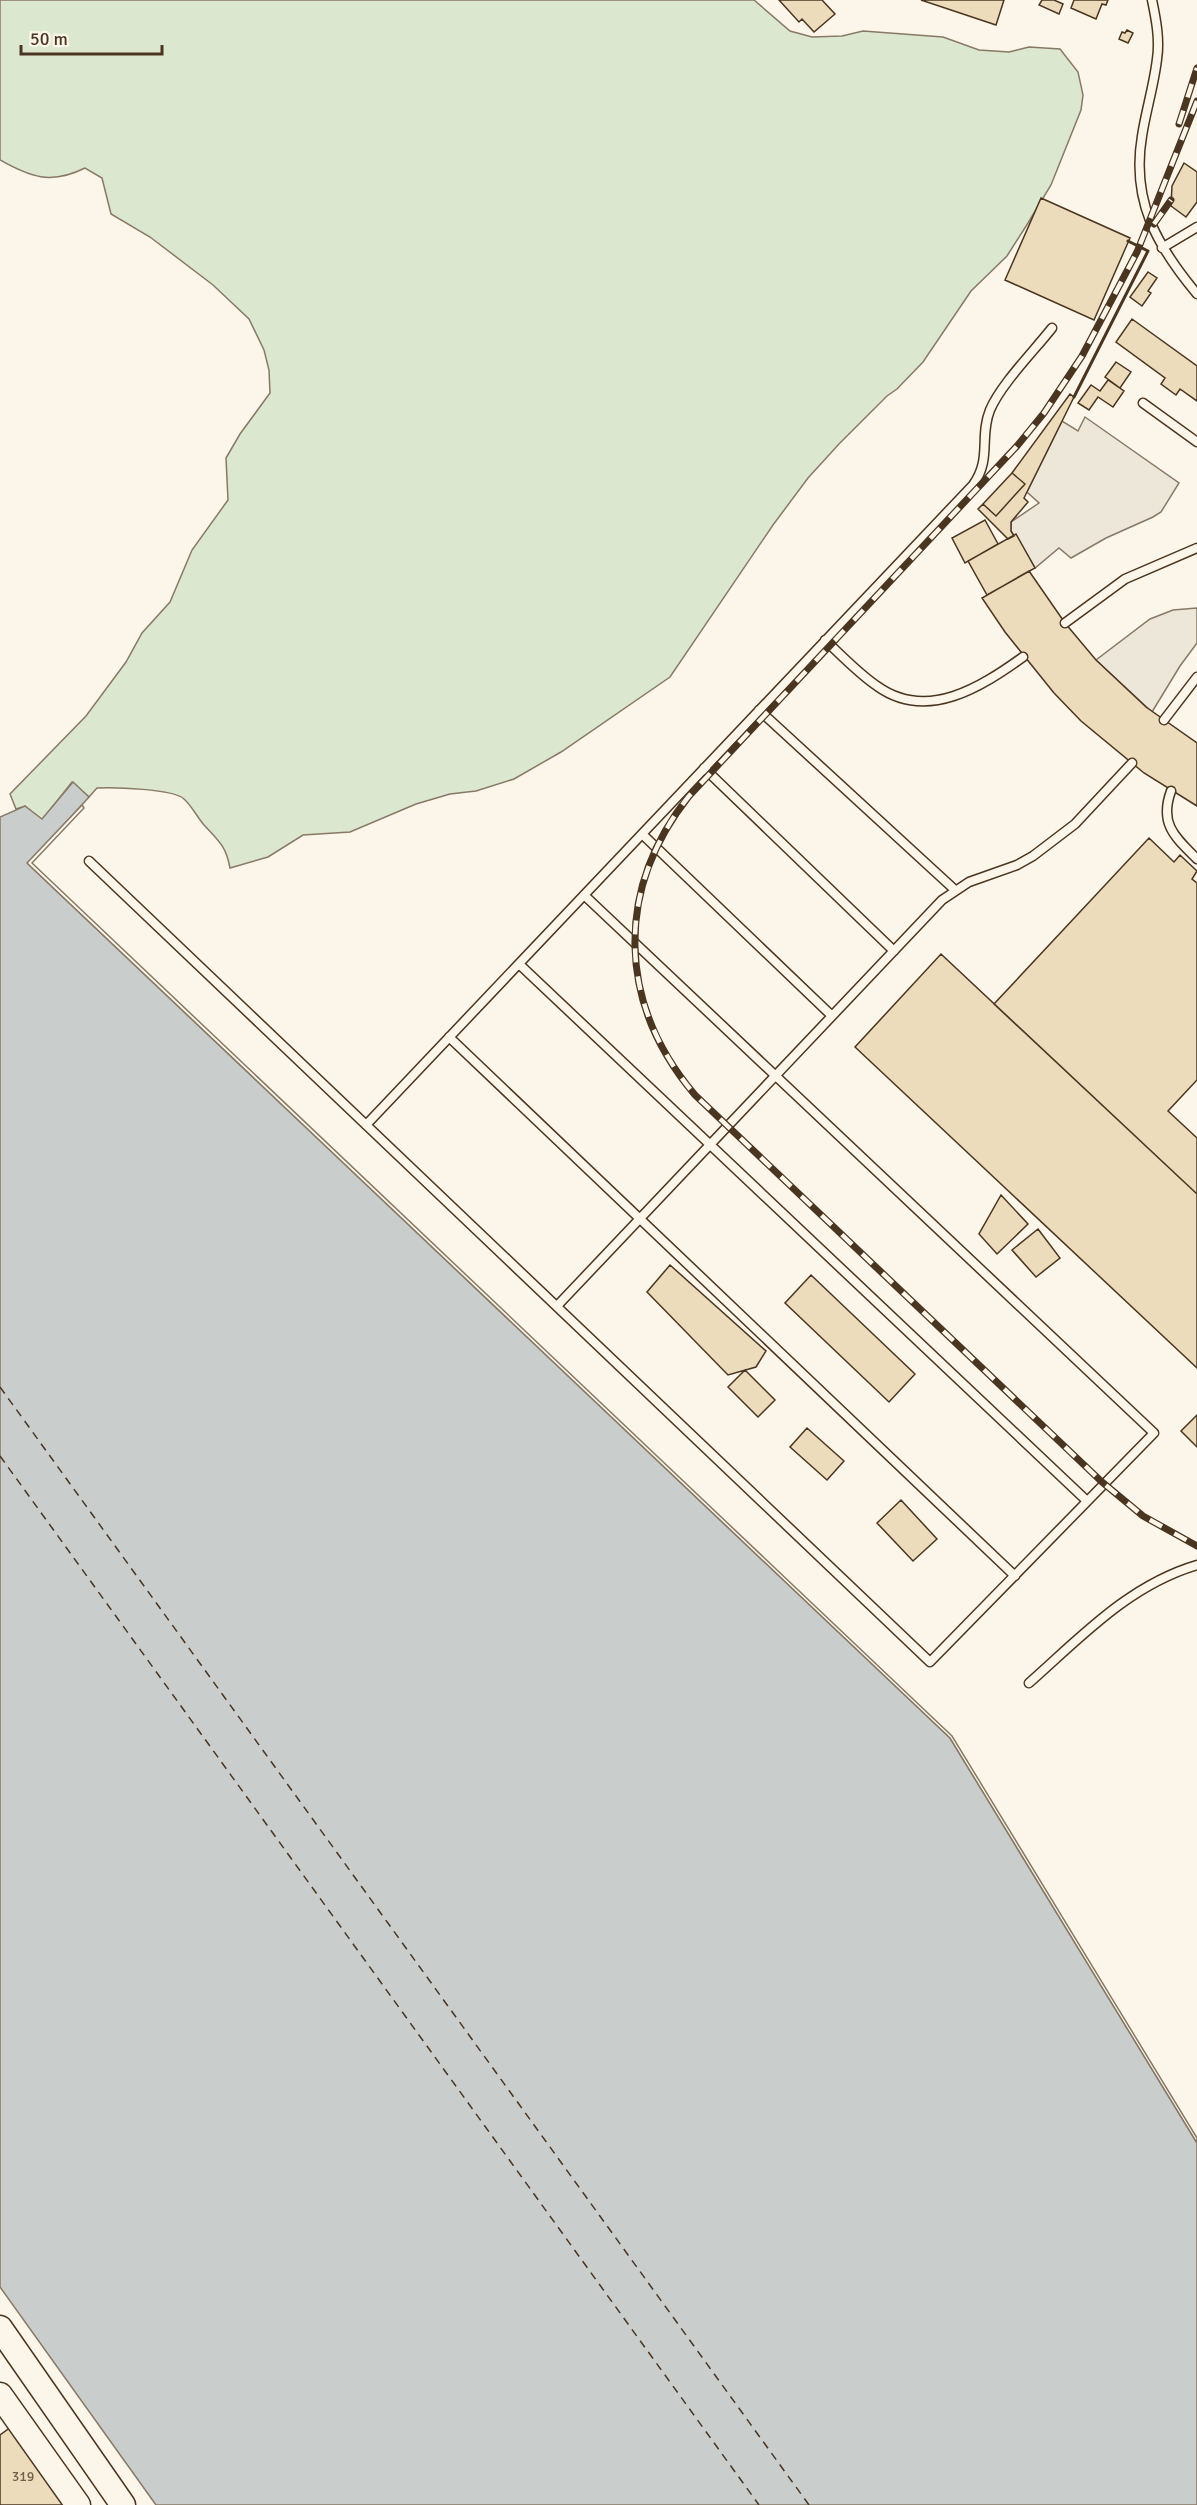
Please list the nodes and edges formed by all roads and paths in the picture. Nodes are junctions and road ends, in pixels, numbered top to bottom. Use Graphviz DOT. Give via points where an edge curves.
graph roads {
  1 [pos="1152,0"];
  2 [pos="1197,226"];
  3 [pos="1162,248"];
  4 [pos="1197,294"];
  5 [pos="1052,328"];
  6 [pos="1143,403"];
  7 [pos="1197,442"];
  8 [pos="1197,548"];
  9 [pos="1065,623"];
  10 [pos="825,640"];
  11 [pos="1023,657"];
  12 [pos="1197,677"];
  13 [pos="759,710"];
  14 [pos="1164,720"];
  15 [pos="1132,763"];
  16 [pos="704,768"];
  17 [pos="1171,791"];
  18 [pos="642,834"];
  19 [pos="1197,859"];
  20 [pos="89,861"];
  21 [pos="955,890"];
  22 [pos="584,896"];
  23 [pos="894,951"];
  24 [pos="519,964"];
  25 [pos="832,1016"];
  26 [pos="449,1037"];
  27 [pos="775,1076"];
  28 [pos="366,1125"];
  29 [pos="710,1144"];
  30 [pos="640,1219"];
  31 [pos="557,1306"];
  32 [pos="1088,1501"];
  33 [pos="1197,1565"];
  34 [pos="1015,1576"];
  35 [pos="1029,1683"];
  36 [pos="0,2328"];
  37 [pos="0,2395"];
  38 [pos="78,2505"];
  39 [pos="123,2505"];
  1 -- 3 [label="lane" via="1158,57 1140,158 1146,208"];
  2 -- 3 [label="lane"];
  3 -- 4 [label="lane"];
  5 -- 10 [label="lane" via="990,410 984,463 978,478"];
  6 -- 7 [label="lane"];
  8 -- 9 [label="lane" via="1125,579"];
  10 -- 11 [label="lane" via="877,687 917,700 959,696"];
  10 -- 13 [label="lane"];
  12 -- 14 [label="lane"];
  13 -- 16 [label="lane"];
  13 -- 21 [label="lane"];
  15 -- 21 [label="lane" via="1075,824 1033,856"];
  16 -- 18 [label="lane"];
  16 -- 23 [label="lane"];
  17 -- 19 [label="lane" via="1168,822 1178,841"];
  18 -- 22 [label="lane"];
  18 -- 25 [label="lane"];
  20 -- 28 [label="lane"];
  21 -- 23 [label="lane"];
  22 -- 24 [label="lane"];
  22 -- 27 [label="lane"];
  23 -- 25 [label="lane"];
  24 -- 26 [label="lane"];
  24 -- 29 [label="lane"];
  25 -- 27 [label="lane"];
  26 -- 28 [label="lane"];
  26 -- 30 [label="lane"];
  27 -- 29 [label="lane"];
  27 -- 32 [label="lane" via="1154,1433"];
  28 -- 31 [label="lane"];
  29 -- 30 [label="lane"];
  29 -- 32 [label="lane"];
  30 -- 31 [label="lane"];
  30 -- 34 [label="lane"];
  31 -- 34 [label="lane" via="930,1662"];
  32 -- 34 [label="lane"];
  33 -- 35 [label="lane" via="1157,1579 1135,1592"];
  36 -- 39 [label="main road"];
  37 -- 38 [label="main road"];
}
